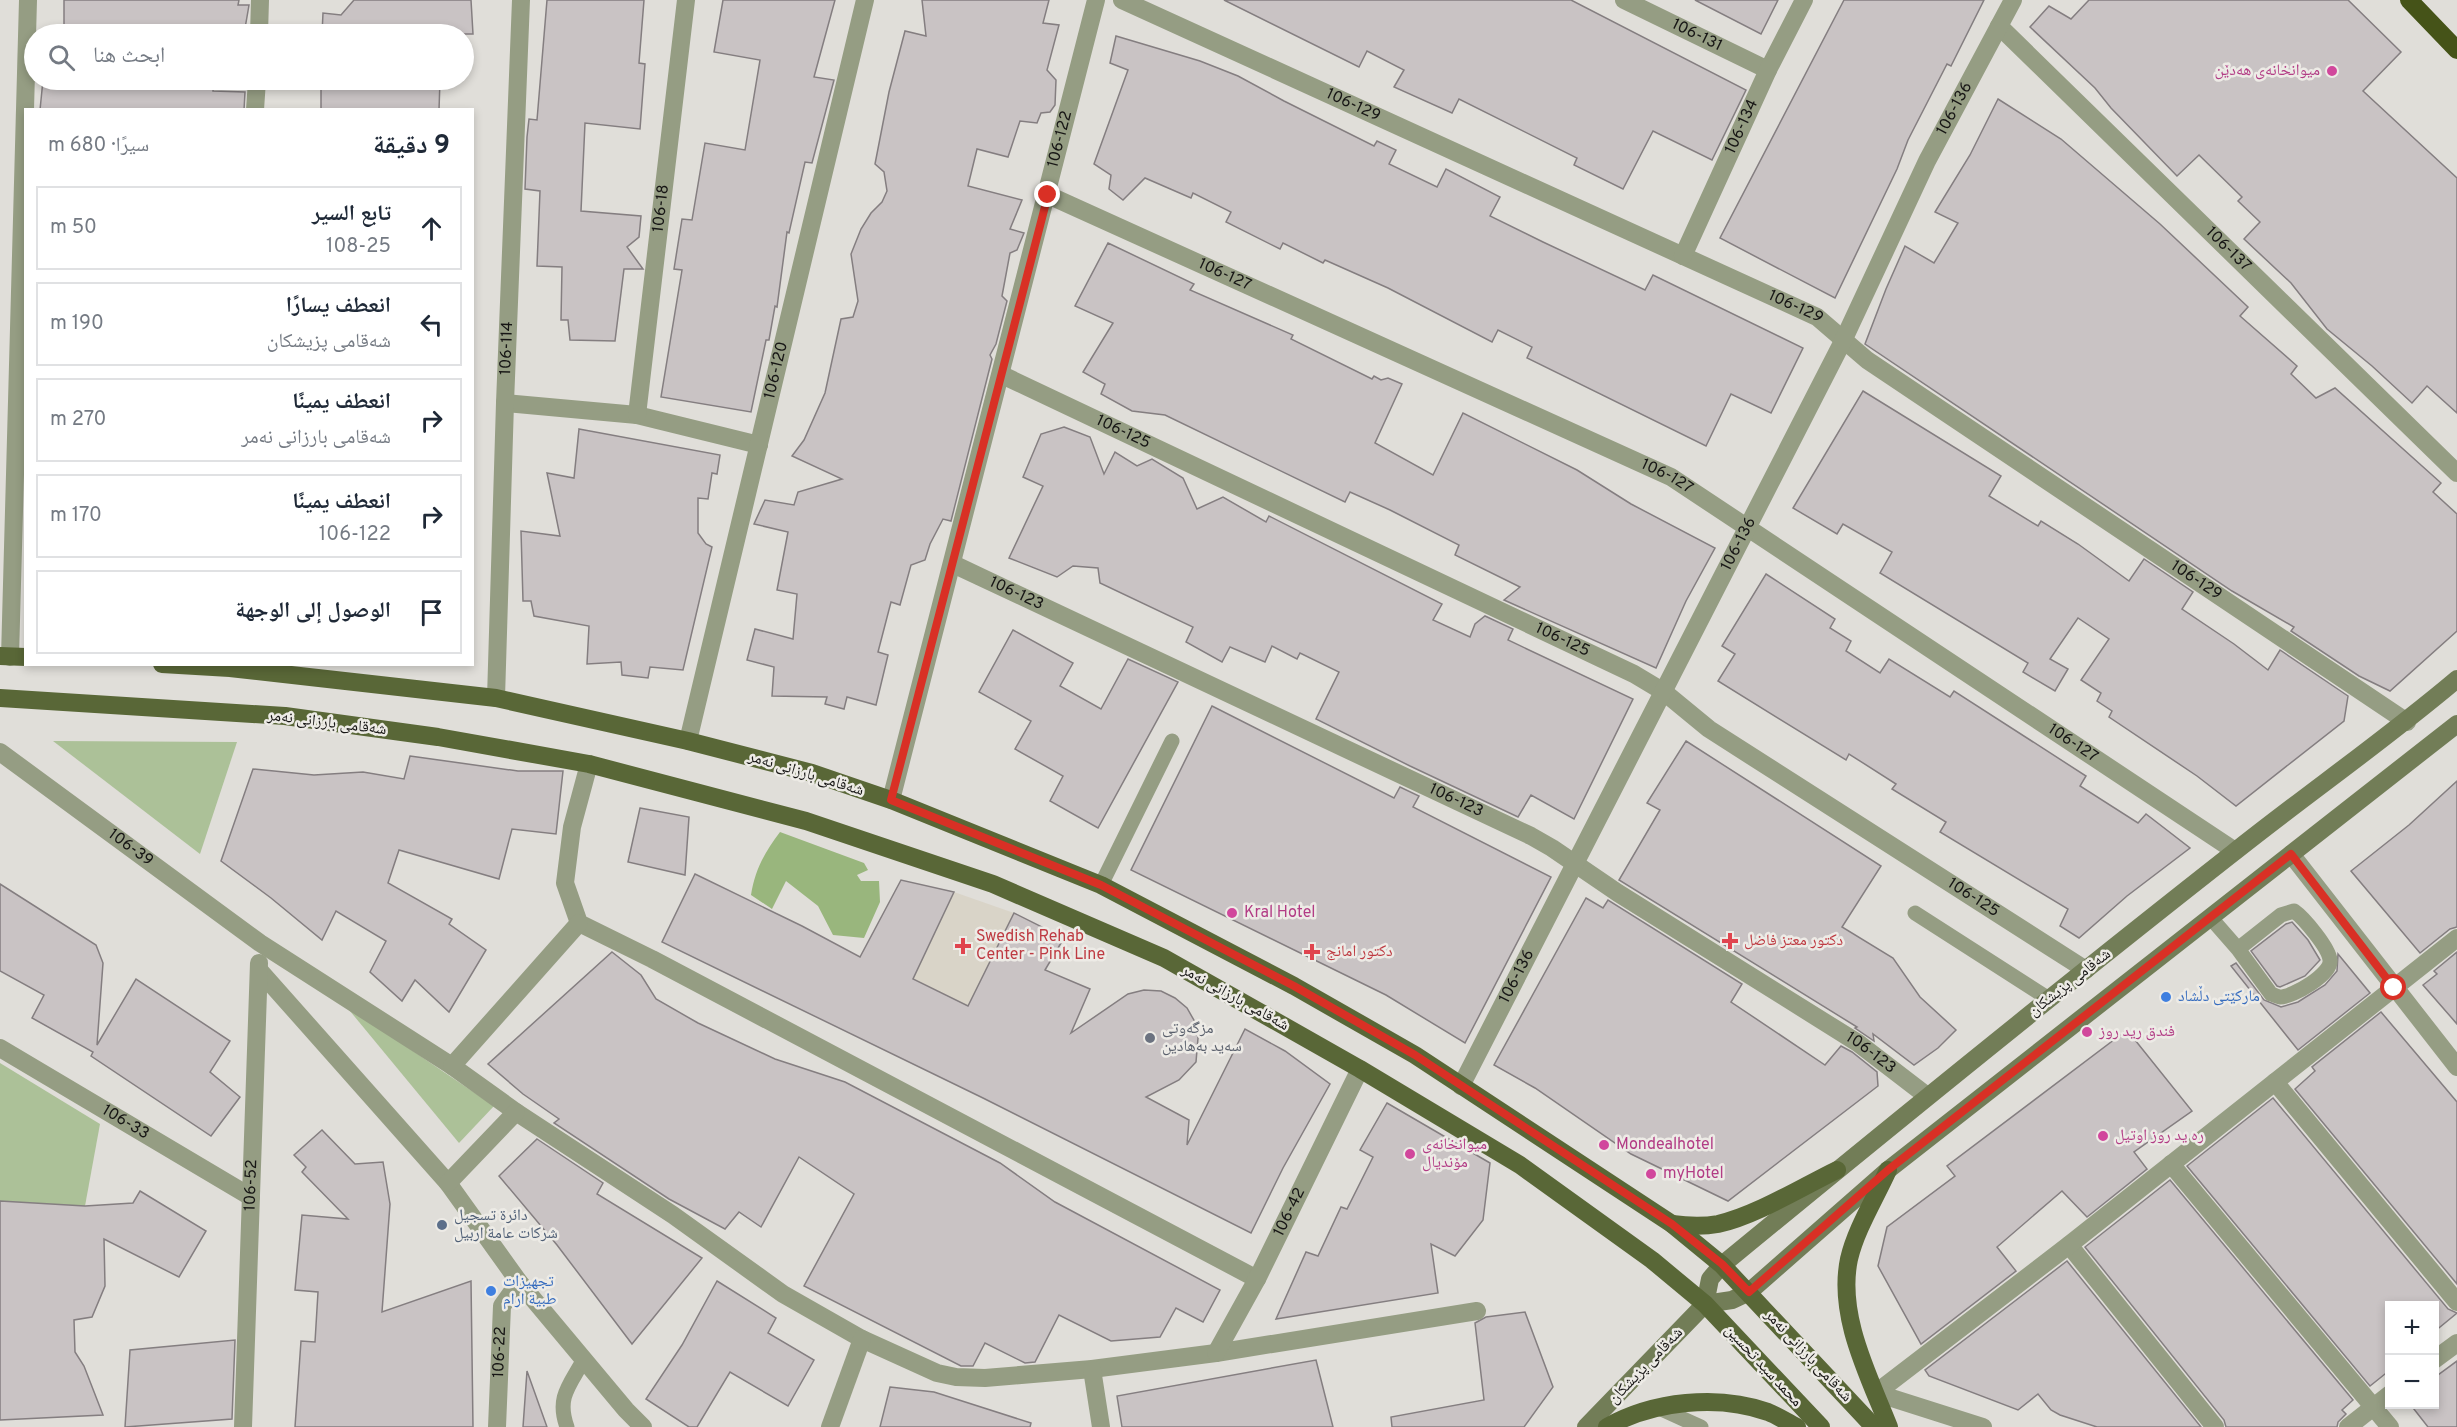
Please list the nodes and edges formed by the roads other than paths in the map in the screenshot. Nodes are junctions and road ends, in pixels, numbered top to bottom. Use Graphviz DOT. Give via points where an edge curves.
graph roads {
  1 [pos="28,0"];
  2 [pos="260,0"];
  3 [pos="521,0"];
  4 [pos="686,0"];
  5 [pos="866,0"];
  6 [pos="1096,0"];
  7 [pos="1122,0"];
  8 [pos="1624,0"];
  9 [pos="1804,0"];
  10 [pos="2013,0"];
  11 [pos="2409,0"];
  12 [pos="27,24"];
  13 [pos="259,24"];
  14 [pos="1999,26"];
  15 [pos="2457,50"];
  16 [pos="1768,70"];
  17 [pos="26,90"];
  18 [pos="256,90"];
  19 [pos="25,108"];
  20 [pos="255,108"];
  21 [pos="24,164"];
  22 [pos="1048,195"];
  23 [pos="1683,256"];
  24 [pos="1843,341"];
  25 [pos="1002,375"];
  26 [pos="505,404"];
  27 [pos="637,415"];
  28 [pos="759,445"];
  29 [pos="2457,473"];
  30 [pos="1747,526"];
  31 [pos="953,564"];
  32 [pos="12,657"];
  33 [pos="230,666"];
  34 [pos="2457,679"];
  35 [pos="1665,692"];
  36 [pos="0,698"];
  37 [pos="496,698"];
  38 [pos="2407,722"];
  39 [pos="2457,724"];
  40 [pos="688,741"];
  41 [pos="1172,741"];
  42 [pos="0,752"];
  43 [pos="589,764"];
  44 [pos="891,800"];
  45 [pos="2235,851"];
  46 [pos="2291,854"];
  47 [pos="1575,863"];
  48 [pos="1101,885"];
  49 [pos="1915,913"];
  50 [pos="2210,917"];
  51 [pos="579,923"];
  52 [pos="2457,938"];
  53 [pos="260,944"];
  54 [pos="2238,949"];
  55 [pos="259,970"];
  56 [pos="2086,970"];
  57 [pos="2394,988"];
  58 [pos="2049,999"];
  59 [pos="0,1048"];
  60 [pos="452,1066"];
  61 [pos="2457,1067"];
  62 [pos="1360,1068"];
  63 [pos="2275,1082"];
  64 [pos="1461,1086"];
  65 [pos="1927,1096"];
  66 [pos="516,1112"];
  67 [pos="2171,1164"];
  68 [pos="1837,1170"];
  69 [pos="1888,1170"];
  70 [pos="448,1183"];
  71 [pos="251,1197"];
  72 [pos="1672,1224"];
  73 [pos="2069,1245"];
  74 [pos="1722,1264"];
  75 [pos="1257,1279"];
  76 [pos="519,1282"];
  77 [pos="1749,1292"];
  78 [pos="2457,1302"];
  79 [pos="1705,1304"];
  80 [pos="1477,1311"];
  81 [pos="862,1339"];
  82 [pos="2457,1343"];
  83 [pos="1215,1353"];
  84 [pos="2439,1356"];
  85 [pos="584,1359"];
  86 [pos="1092,1369"];
  87 [pos="1876,1393"];
  88 [pos="2385,1398"];
  89 [pos="2374,1406"];
  90 [pos="1659,1408"];
  91 [pos="1611,1426"];
  92 [pos="243,1427"];
  93 [pos="497,1427"];
  94 [pos="567,1427"];
  95 [pos="643,1427"];
  96 [pos="830,1427"];
  97 [pos="1101,1427"];
  98 [pos="1586,1427"];
  99 [pos="1701,1427"];
  100 [pos="1797,1427"];
  101 [pos="1821,1427"];
  102 [pos="1874,1427"];
  103 [pos="1889,1427"];
  104 [pos="1983,1427"];
  105 [pos="2215,1427"];
  106 [pos="2348,1427"];
  107 [pos="2390,1427"];
  1 -- 12 [label="street"];
  2 -- 13 [label="street"];
  3 -- 26 [label="street, 106-114"];
  4 -- 27 [label="street, 106-18"];
  5 -- 28 [label="street, 106-120"];
  6 -- 22 [label="street, 106-122"];
  7 -- 23 [label="street, 106-129"];
  8 -- 16 [label="street, 106-131"];
  9 -- 16 [label="street, 106-134"];
  10 -- 14 [label="street, 106-136"];
  11 -- 15 [label="highway"];
  14 -- 24 [label="street, 106-136" via="1912,192"];
  14 -- 29 [label="street, 106-137"];
  16 -- 23 [label="street, 106-134"];
  17 -- 19 [label="street"];
  18 -- 20 [label="street"];
  21 -- 32 [label="street"];
  22 -- 25 [label="street, 106-122"];
  22 -- 30 [label="street, 106-127" via="1649,466"];
  23 -- 24 [label="street, 106-129" via="1817,317"];
  24 -- 30 [label="street, 106-136"];
  24 -- 38 [label="street, 106-129"];
  25 -- 31 [label="street, 106-122"];
  25 -- 35 [label="street, 106-125"];
  26 -- 27 [label="street"];
  26 -- 37 [label="street, 106-114"];
  27 -- 28 [label="street"];
  28 -- 40 [label="street, 106-120"];
  30 -- 35 [label="street, 106-136"];
  30 -- 45 [label="street, 106-127"];
  31 -- 44 [label="street, 106-122"];
  31 -- 47 [label="street, 106-123" via="1531,836"];
  33 -- 37 [label="main road, شەقامی بارزانی نەمر"];
  34 -- 38 [label="main road, شەقامی پزیشکان"];
  35 -- 47 [label="street, 106-136"];
  35 -- 56 [label="street, 106-125" via="1709,729"];
  36 -- 43 [label="main road, شەقامی بارزانی نەمر" via="285,716 438,737"];
  37 -- 40 [label="main road, شەقامی بارزانی نەمر"];
  38 -- 45 [label="main road, شەقامی پزیشکان"];
  39 -- 46 [label="main road, شەقامی پزیشکان"];
  40 -- 44 [label="main road, شەقامی بارزانی نەمر" via="812,773"];
  41 -- 48 [label="lane"];
  42 -- 53 [label="street, 106-39"];
  43 -- 51 [label="street" via="572,827 566,883"];
  43 -- 62 [label="main road, شەقامی بارزانی نەمر" via="806,821 993,884 1164,958"];
  44 -- 48 [label="main road, شەقامی بارزانی نەمر"];
  45 -- 56 [label="main road, شەقامی پزیشکان"];
  46 -- 50 [label="main road, شەقامی پزیشکان"];
  46 -- 57 [label="street"];
  47 -- 64 [label="street, 106-136"];
  47 -- 65 [label="street, 106-123" via="1858,1043"];
  48 -- 64 [label="main road, شەقامی بارزانی نەمر" via="1294,986"];
  49 -- 58 [label="lane"];
  50 -- 54 [label="lane"];
  50 -- 69 [label="main road, شەقامی پزیشکان"];
  51 -- 60 [label="street"];
  51 -- 75 [label="street"];
  52 -- 57 [label="street"];
  53 -- 55 [label="street, 106-52"];
  53 -- 60 [label="street, 106-39"];
  54 -- 54 [label="lane" via="2271,994 2279,997 2293,994 2328,972 2331,962 2329,953 2294,911 2281,915"];
  55 -- 70 [label="street"];
  55 -- 71 [label="street, 106-52"];
  56 -- 58 [label="main road, شەقامی پزیشکان"];
  57 -- 61 [label="street"];
  57 -- 63 [label="street"];
  58 -- 65 [label="main road, شەقامی پزیشکان"];
  59 -- 71 [label="street, 106-33"];
  60 -- 66 [label="street, 106-39"];
  62 -- 75 [label="street, 106-42"];
  62 -- 79 [label="main road, شەقامی بارزانی نەمر" via="1520,1166 1652,1260"];
  63 -- 67 [label="street"];
  63 -- 78 [label="street"];
  64 -- 72 [label="main road, شەقامی بارزانی نەمر"];
  65 -- 68 [label="main road, شەقامی پزیشکان"];
  66 -- 70 [label="street"];
  66 -- 81 [label="street, 106-39" via="673,1215 783,1294"];
  67 -- 73 [label="street"];
  67 -- 89 [label="street"];
  68 -- 72 [label="main road" via="1719,1224"];
  68 -- 74 [label="main road, شەقامی پزیشکان"];
  69 -- 77 [label="main road, شەقامی پزیشکان"];
  69 -- 87 [label="main road" via="1859,1233 1850,1259 1847,1288 1851,1322"];
  70 -- 76 [label="street"];
  71 -- 92 [label="street, 106-52"];
  72 -- 74 [label="main road, شەقامی بارزانی نەمر"];
  73 -- 87 [label="street"];
  73 -- 105 [label="street"];
  74 -- 77 [label="main road, شەقامی بارزانی نەمر"];
  74 -- 79 [label="main road, شەقامی پزیشکان" via="1710,1279"];
  75 -- 83 [label="street, 106-42"];
  76 -- 85 [label="street"];
  76 -- 93 [label="street, 106-22" via="502,1306"];
  77 -- 79 [label="main road, شەقامی پزیشکان" via="1732,1300"];
  77 -- 102 [label="main road, شەقامی بارزانی نەمر"];
  79 -- 98 [label="main road, شەقامی پزیشکان"];
  79 -- 101 [label="main road, محمد سید تحسین"];
  80 -- 83 [label="street, 106-39"];
  81 -- 86 [label="street, 106-39" via="937,1373 956,1377"];
  81 -- 96 [label="street"];
  82 -- 84 [label="street"];
  83 -- 86 [label="street, 106-39"];
  85 -- 94 [label="lane" via="562,1399"];
  85 -- 95 [label="street"];
  86 -- 97 [label="street"];
  87 -- 103 [label="main road"];
  87 -- 104 [label="street"];
  88 -- 89 [label="street"];
  89 -- 106 [label="street"];
  89 -- 107 [label="street"];
  90 -- 91 [label="main road"];
  90 -- 99 [label="lane"];
  90 -- 100 [label="main road" via="1696,1402 1730,1404 1768,1412"];
}
